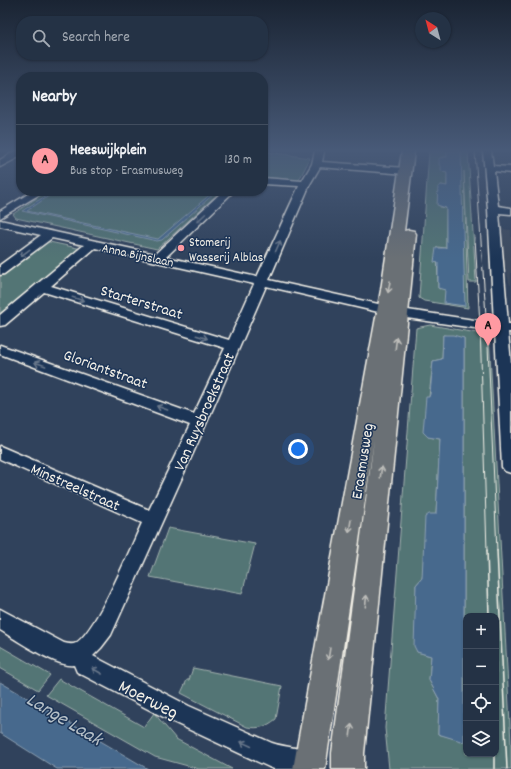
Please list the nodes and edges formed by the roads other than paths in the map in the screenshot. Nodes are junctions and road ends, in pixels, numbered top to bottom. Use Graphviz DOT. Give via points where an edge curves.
graph roads {
  1 [pos="304,187"];
  2 [pos="404,187"];
  3 [pos="411,187"];
  4 [pos="490,187"];
  5 [pos="32,196"];
  6 [pos="224,196"];
  7 [pos="493,209"];
  8 [pos="511,211"];
  9 [pos="0,215"];
  10 [pos="0,223"];
  11 [pos="50,234"];
  12 [pos="93,244"];
  13 [pos="158,258"];
  14 [pos="0,271"];
  15 [pos="262,281"];
  16 [pos="41,287"];
  17 [pos="389,308"];
  18 [pos="0,322"];
  19 [pos="506,327"];
  20 [pos="233,346"];
  21 [pos="0,349"];
  22 [pos="508,389"];
  23 [pos="199,422"];
  24 [pos="0,452"];
  25 [pos="511,467"];
  26 [pos="153,520"];
  27 [pos="0,619"];
  28 [pos="80,652"];
  29 [pos="310,766"];
  30 [pos="348,769"];
  15 -- 1 [label="street, Van Ruysbroekstraat, one-way"];
  2 -- 17 [label="main road, Erasmusweg, one-way"];
  3 -- 17 [label="main road, Erasmusweg"];
  4 -- 7 [label="street"];
  5 -- 9 [label="street"];
  6 -- 13 [label="street, one-way"];
  7 -- 8 [label="street"];
  7 -- 19 [label="street"];
  10 -- 11 [label="street, Anna Bijnslaan"];
  11 -- 12 [label="street, Anna Bijnslaan"];
  11 -- 14 [label="street, one-way"];
  12 -- 13 [label="street, Anna Bijnslaan"];
  12 -- 16 [label="street"];
  13 -- 15 [label="street, Anna Bijnslaan"];
  15 -- 17 [label="street, Anna Bijnslaan"];
  15 -- 20 [label="street, Van Ruysbroekstraat"];
  16 -- 18 [label="street"];
  16 -- 20 [label="street, Starterstraat, one-way"];
  17 -- 19 [label="street, Anna Bijnslaan" via="487,326"];
  17 -- 29 [label="main road, Erasmusweg, one-way"];
  30 -- 17 [label="main road, Erasmusweg, one-way"];
  19 -- 22 [label="street"];
  20 -- 23 [label="street, Van Ruysbroekstraat"];
  23 -- 21 [label="street, Gloriantstraat, one-way"];
  22 -- 25 [label="street"];
  23 -- 26 [label="street, Van Ruysbroekstraat"];
  24 -- 26 [label="street, Minstreelstraat"];
  26 -- 28 [label="street, Van Ruysbroekstraat" via="103,628 94,641"];
  27 -- 28 [label="street" via="61,652 71,655"];
  29 -- 28 [label="street, Moerweg, one-way" via="269,755 181,714 85,664"];
}
